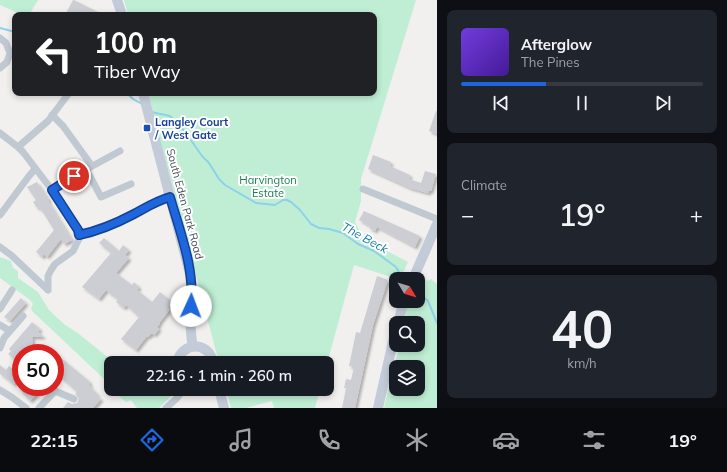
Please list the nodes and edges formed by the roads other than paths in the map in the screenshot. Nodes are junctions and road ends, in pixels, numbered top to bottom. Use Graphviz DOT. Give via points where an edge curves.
graph roads {
  1 [pos="117,0"];
  2 [pos="121,12"];
  3 [pos="0,38"];
  4 [pos="0,68"];
  5 [pos="67,96"];
  6 [pos="144,97"];
  7 [pos="52,115"];
  8 [pos="0,133"];
  9 [pos="18,147"];
  10 [pos="120,150"];
  11 [pos="89,168"];
  12 [pos="35,169"];
  13 [pos="131,184"];
  14 [pos="363,189"];
  15 [pos="52,190"];
  16 [pos="170,197"];
  17 [pos="0,215"];
  18 [pos="437,219"];
  19 [pos="437,224"];
  20 [pos="79,235"];
  21 [pos="0,247"];
  22 [pos="417,272"];
  23 [pos="12,290"];
  24 [pos="0,309"];
  25 [pos="23,316"];
  26 [pos="0,325"];
  27 [pos="10,331"];
  28 [pos="193,346"];
  29 [pos="0,348"];
  30 [pos="391,352"];
  31 [pos="179,356"];
  32 [pos="210,356"];
  33 [pos="0,390"];
  34 [pos="64,394"];
  35 [pos="48,396"];
  36 [pos="178,396"];
  37 [pos="221,396"];
  38 [pos="74,399"];
  39 [pos="26,408"];
  40 [pos="39,408"];
  41 [pos="166,408"];
  42 [pos="224,408"];
  43 [pos="378,408"];
  1 -- 2 [label="main road"];
  3 -- 4 [label="street" via="6,43 10,53 7,62"];
  5 -- 7 [label="street"];
  6 -- 16 [label="main road, South Eden Park Road"];
  7 -- 9 [label="street"];
  7 -- 11 [label="street"];
  8 -- 9 [label="street"];
  9 -- 12 [label="street"];
  10 -- 11 [label="street"];
  11 -- 13 [label="street" via="102,197"];
  11 -- 15 [label="street"];
  12 -- 15 [label="street"];
  12 -- 17 [label="street"];
  14 -- 18 [label="street"];
  15 -- 20 [label="street"];
  16 -- 20 [label="street" via="106,227"];
  16 -- 28 [label="main road, South Eden Park Road" via="192,282 190,325"];
  19 -- 22 [label="main road"];
  20 -- 21 [label="street" via="73,251 51,270 48,276 48,290"];
  23 -- 24 [label="street"];
  25 -- 27 [label="street"];
  26 -- 27 [label="street"];
  27 -- 29 [label="street"];
  28 -- 31 [label="main road"];
  28 -- 32 [label="main road" via="202,348"];
  30 -- 43 [label="main road"];
  33 -- 39 [label="street"];
  34 -- 38 [label="street"];
  35 -- 40 [label="street"];
  36 -- 41 [label="street"];
  37 -- 42 [label="main road"];
}
